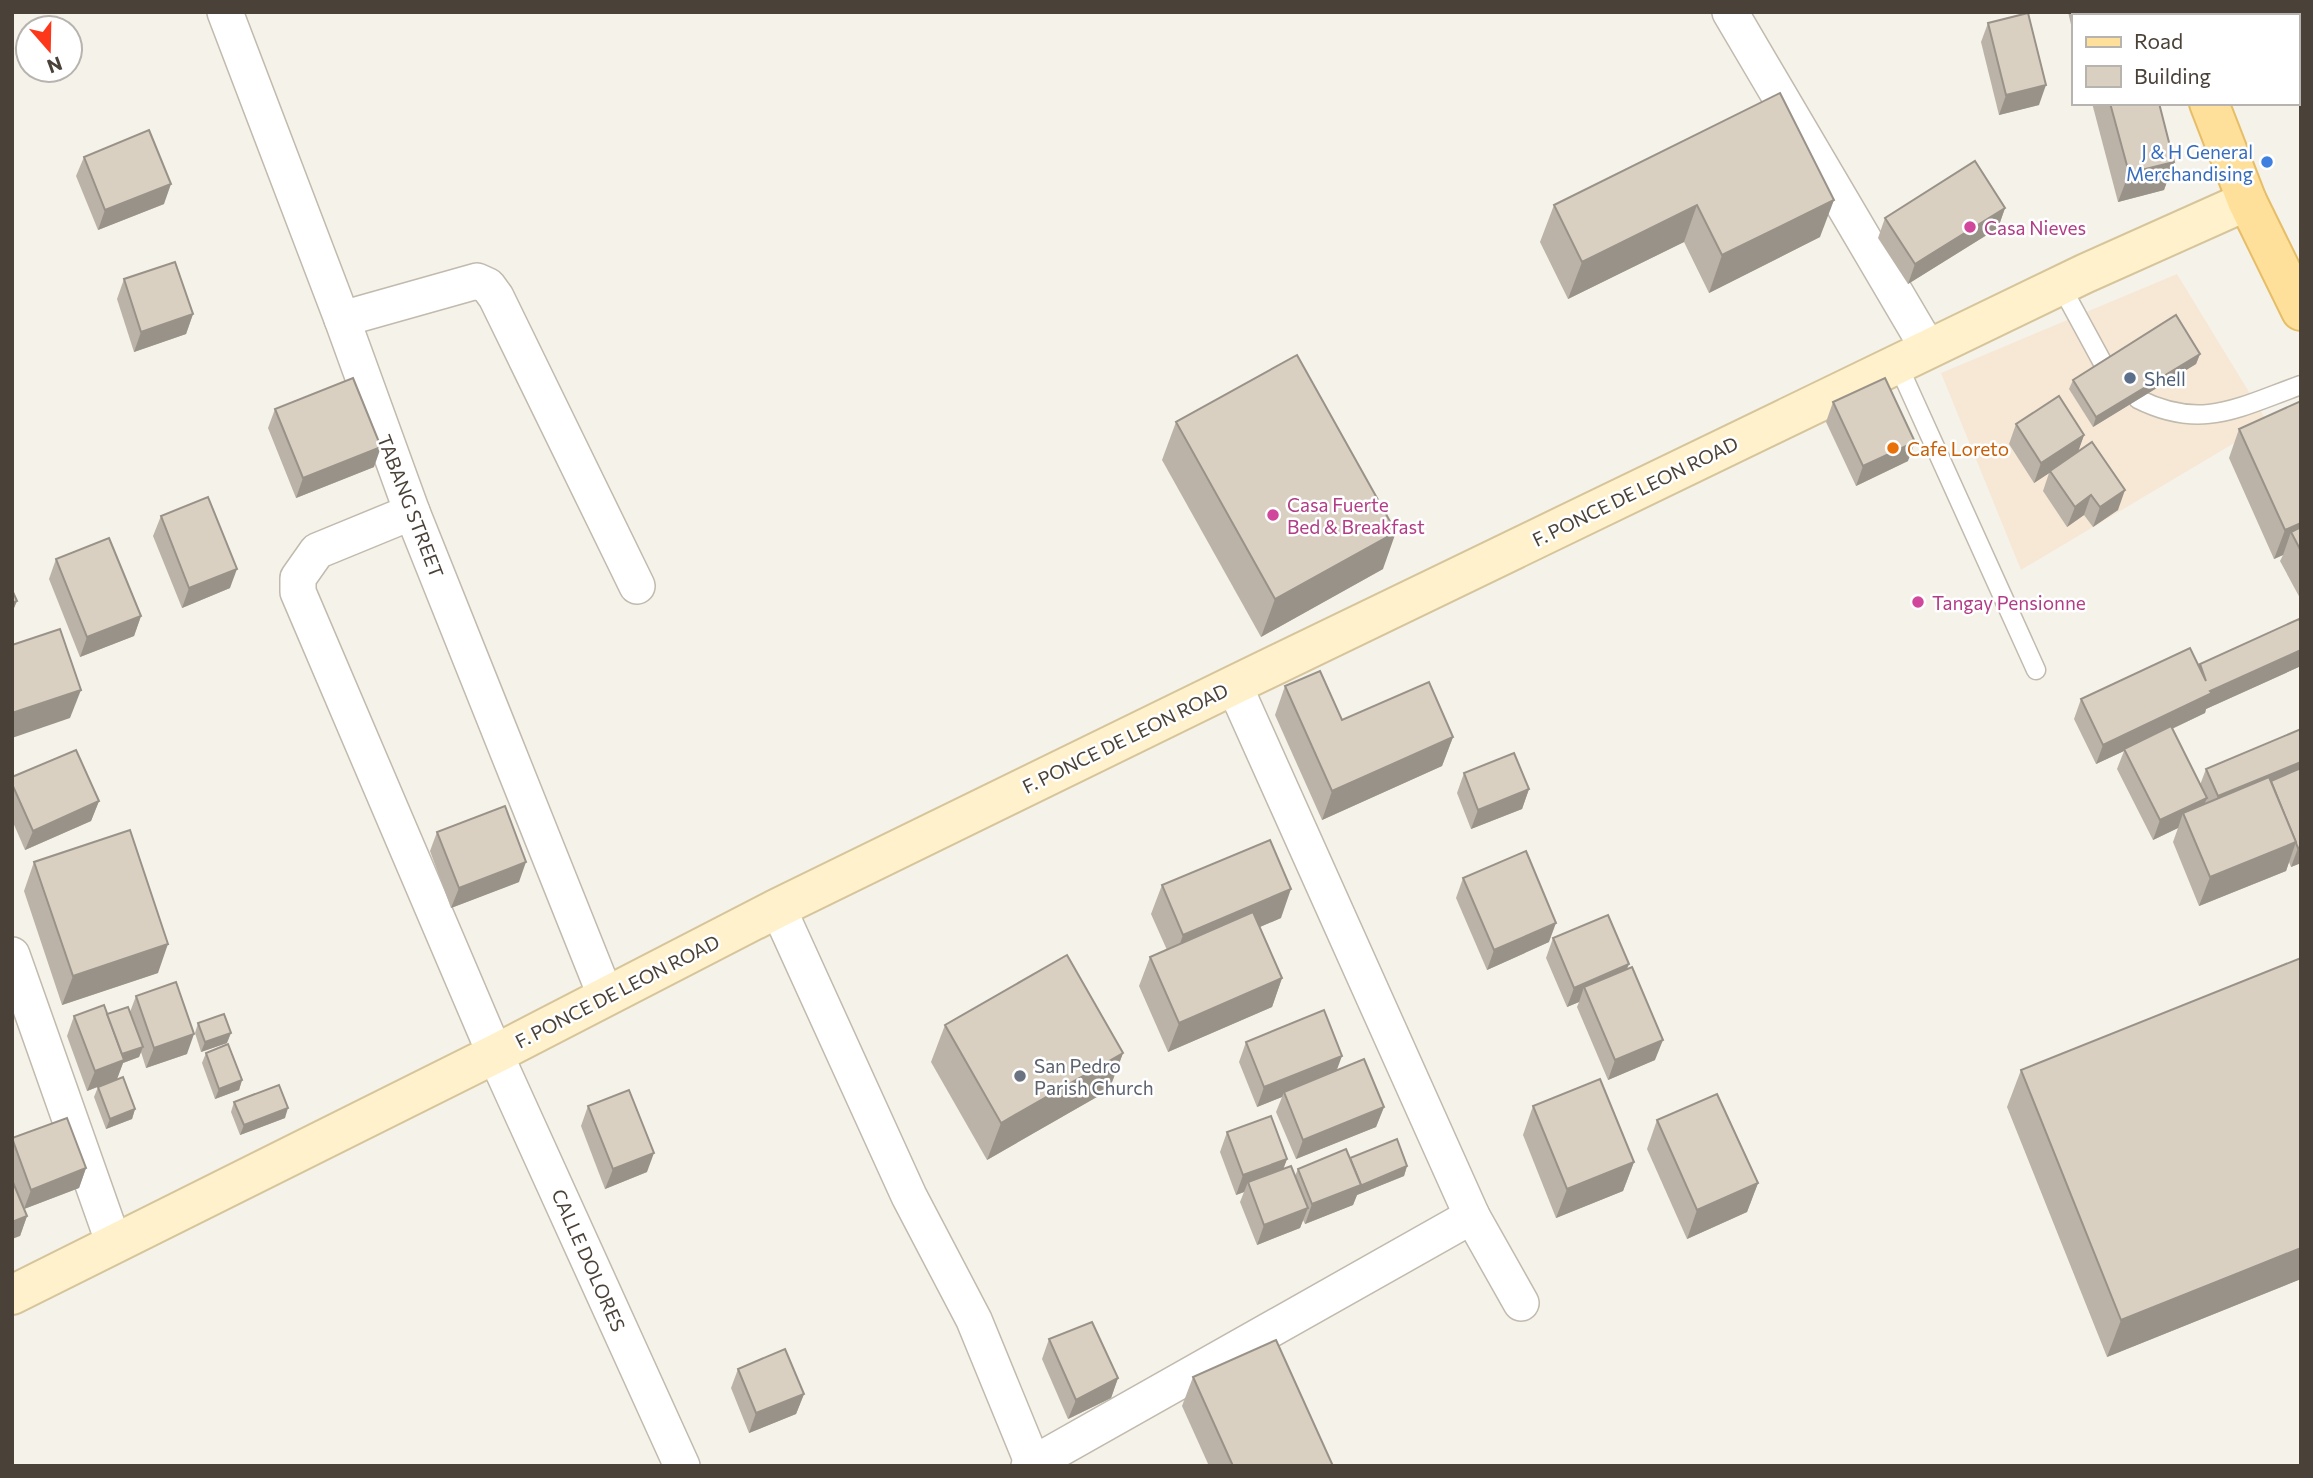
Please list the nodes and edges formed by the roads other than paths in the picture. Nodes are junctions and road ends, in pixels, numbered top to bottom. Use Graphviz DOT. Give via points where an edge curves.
graph roads {
  1 [pos="225,12"];
  2 [pos="1730,12"];
  3 [pos="2210,105"];
  4 [pos="2247,201"];
  5 [pos="2061,286"];
  6 [pos="2301,311"];
  7 [pos="342,319"];
  8 [pos="1913,357"];
  9 [pos="2105,367"];
  10 [pos="2301,386"];
  11 [pos="2138,399"];
  12 [pos="412,512"];
  13 [pos="636,586"];
  14 [pos="2036,670"];
  15 [pos="1234,685"];
  16 [pos="778,908"];
  17 [pos="12,955"];
  18 [pos="606,997"];
  19 [pos="495,1054"];
  20 [pos="1472,1216"];
  21 [pos="114,1244"];
  22 [pos="12,1295"];
  23 [pos="1521,1303"];
  24 [pos="1031,1465"];
  25 [pos="682,1466"];
  1 -- 7 [label="street, TABANG STREET"];
  2 -- 8 [label="street"];
  3 -- 4 [label="main road"];
  4 -- 5 [label="street, F. PONCE DE LEON ROAD"];
  4 -- 6 [label="main road"];
  5 -- 8 [label="street, F. PONCE DE LEON ROAD"];
  5 -- 9 [label="lane"];
  7 -- 12 [label="street, TABANG STREET"];
  7 -- 13 [label="street" via="477,281 488,286"];
  8 -- 14 [label="lane"];
  8 -- 15 [label="street, F. PONCE DE LEON ROAD"];
  10 -- 11 [label="lane" via="2220,414 2198,416 2167,411"];
  12 -- 18 [label="street, TABANG STREET"];
  12 -- 19 [label="street, CALLE DOLORES" via="317,551 298,578 298,592"];
  15 -- 16 [label="street, F. PONCE DE LEON ROAD"];
  15 -- 20 [label="street"];
  16 -- 18 [label="street, F. PONCE DE LEON ROAD"];
  16 -- 24 [label="street" via="909,1196 974,1320"];
  17 -- 21 [label="street"];
  18 -- 19 [label="street, F. PONCE DE LEON ROAD"];
  19 -- 21 [label="street, F. PONCE DE LEON ROAD"];
  19 -- 25 [label="street, CALLE DOLORES"];
  20 -- 23 [label="street"];
  20 -- 24 [label="street"];
  21 -- 22 [label="street, F. PONCE DE LEON ROAD"];
}
